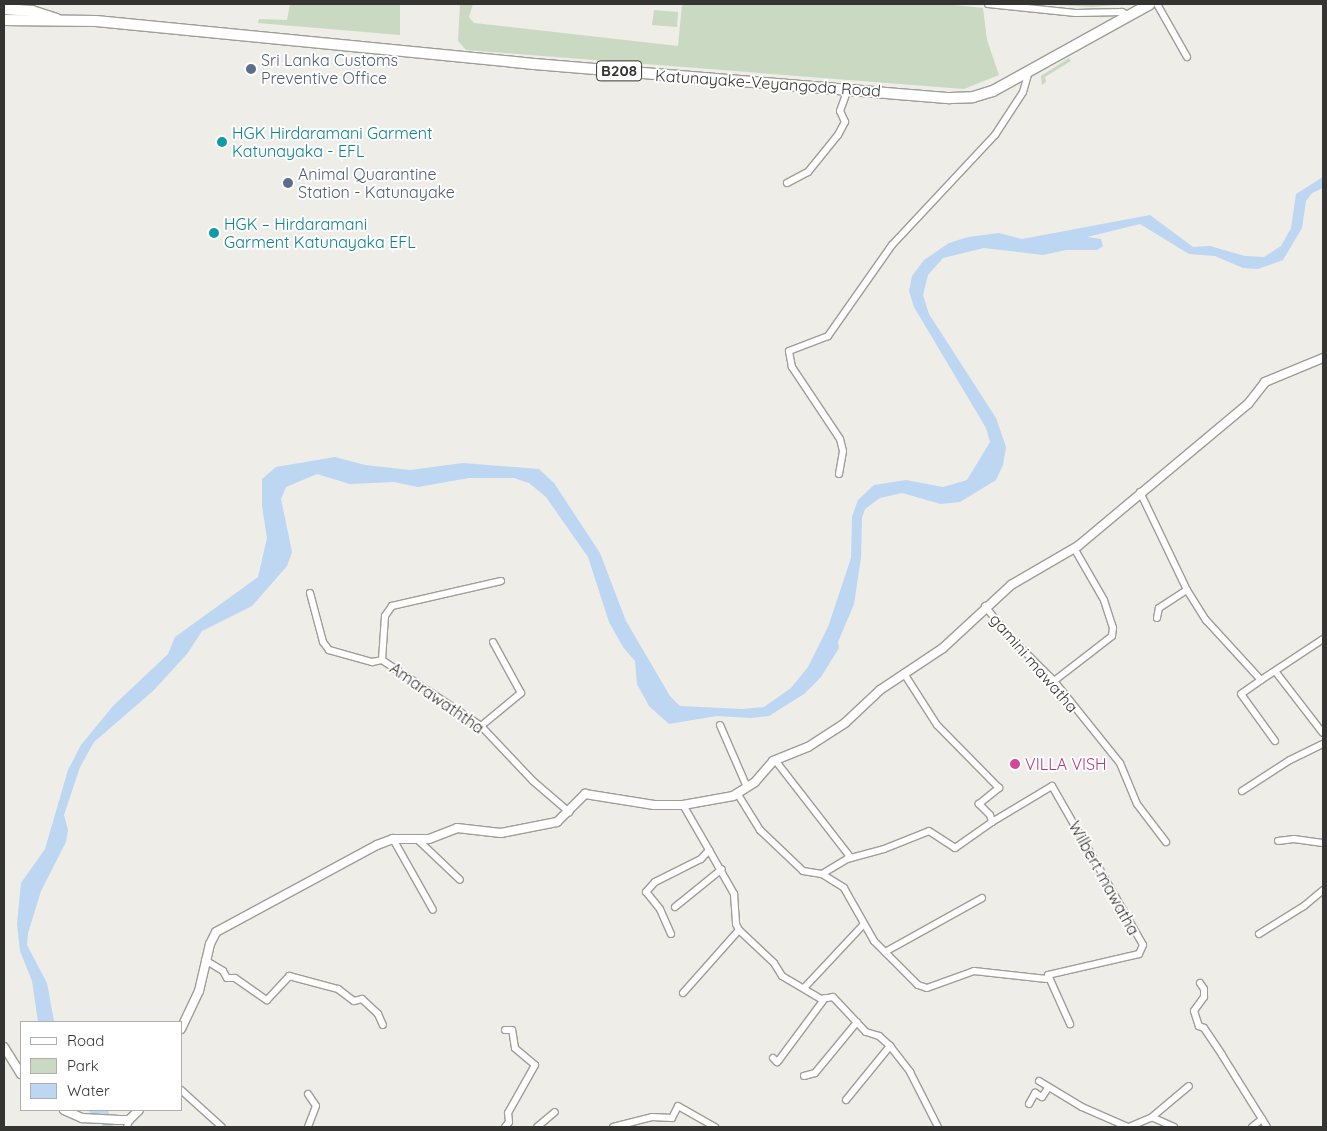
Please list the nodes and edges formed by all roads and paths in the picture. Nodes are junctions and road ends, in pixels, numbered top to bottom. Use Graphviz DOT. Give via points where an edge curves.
graph roads {
  1 [pos="988,4"];
  2 [pos="1150,4"];
  3 [pos="1157,4"];
  4 [pos="4,9"];
  5 [pos="1130,16"];
  6 [pos="4,20"];
  7 [pos="65,21"];
  8 [pos="1187,57"];
  9 [pos="1029,69"];
  10 [pos="848,89"];
  11 [pos="787,183"];
  12 [pos="1323,358"];
  13 [pos="839,474"];
  14 [pos="1140,492"];
  15 [pos="1074,548"];
  16 [pos="502,581"];
  17 [pos="1187,590"];
  18 [pos="310,593"];
  19 [pos="985,606"];
  20 [pos="1157,618"];
  21 [pos="1323,639"];
  22 [pos="493,642"];
  23 [pos="382,660"];
  24 [pos="1275,670"];
  25 [pos="905,674"];
  26 [pos="1261,680"];
  27 [pos="1054,681"];
  28 [pos="720,725"];
  29 [pos="481,726"];
  30 [pos="1323,732"];
  31 [pos="1275,741"];
  32 [pos="1323,744"];
  33 [pos="775,760"];
  34 [pos="746,787"];
  35 [pos="1242,791"];
  36 [pos="738,793"];
  37 [pos="682,805"];
  38 [pos="569,812"];
  39 [pos="992,822"];
  40 [pos="393,839"];
  41 [pos="417,839"];
  42 [pos="1278,841"];
  43 [pos="1166,842"];
  44 [pos="1323,843"];
  45 [pos="709,850"];
  46 [pos="851,858"];
  47 [pos="722,869"];
  48 [pos="822,874"];
  49 [pos="460,880"];
  50 [pos="1323,890"];
  51 [pos="1318,896"];
  52 [pos="982,898"];
  53 [pos="1323,902"];
  54 [pos="675,907"];
  55 [pos="433,910"];
  56 [pos="863,925"];
  57 [pos="739,930"];
  58 [pos="671,934"];
  59 [pos="1259,934"];
  60 [pos="886,952"];
  61 [pos="205,960"];
  62 [pos="1047,979"];
  63 [pos="1200,983"];
  64 [pos="805,987"];
  65 [pos="683,993"];
  66 [pos="824,998"];
  67 [pos="857,1022"];
  68 [pos="1070,1024"];
  69 [pos="383,1025"];
  70 [pos="182,1027"];
  71 [pos="506,1030"];
  72 [pos="890,1046"];
  73 [pos="4,1047"];
  74 [pos="773,1058"];
  75 [pos="20,1072"];
  76 [pos="804,1076"];
  77 [pos="1039,1081"];
  78 [pos="1189,1086"];
  79 [pos="1048,1088"];
  80 [pos="182,1091"];
  81 [pos="308,1094"];
  82 [pos="846,1100"];
  83 [pos="1029,1104"];
  84 [pos="66,1111"];
  85 [pos="138,1111"];
  86 [pos="555,1112"];
  87 [pos="1152,1117"];
  88 [pos="1262,1120"];
  89 [pos="128,1124"];
  90 [pos="222,1127"];
  91 [pos="308,1127"];
  92 [pos="506,1127"];
  93 [pos="537,1127"];
  94 [pos="613,1127"];
  95 [pos="715,1127"];
  96 [pos="938,1127"];
  97 [pos="1128,1127"];
  98 [pos="1173,1127"];
  99 [pos="1252,1127"];
  100 [pos="1267,1127"];
  1 -- 5 [label="street" via="1076,14 1122,12"];
  2 -- 5 [label="main road, Katunayake-Veyangoda Road / B208"];
  3 -- 8 [label="street"];
  4 -- 7 [label="main road, Katunayake-Veyangoda Road / B208" via="32,11"];
  5 -- 9 [label="main road, Katunayake-Veyangoda Road / B208"];
  6 -- 7 [label="main road, Katunayake-Veyangoda Road / B208"];
  7 -- 10 [label="main road, Katunayake-Veyangoda Road / B208" via="96,21 534,64"];
  9 -- 10 [label="main road, Katunayake-Veyangoda Road / B208" via="993,91 973,97"];
  9 -- 13 [label="street" via="1023,92 995,135 892,245 828,336 789,351 792,366 840,439 843,467"];
  10 -- 11 [label="street" via="840,111 846,122 838,135 808,172"];
  12 -- 14 [label="street" via="1264,382 1248,404"];
  14 -- 15 [label="street"];
  14 -- 17 [label="street"];
  15 -- 19 [label="street" via="1011,585"];
  15 -- 27 [label="street" via="1104,600 1113,628 1112,636"];
  16 -- 23 [label="street, Amarawaththa" via="392,606 385,616"];
  17 -- 20 [label="street" via="1159,608"];
  17 -- 26 [label="street" via="1206,620"];
  18 -- 23 [label="street" via="323,642 329,650 372,662"];
  19 -- 25 [label="street" via="943,648"];
  19 -- 27 [label="street, gamini mawatha" via="1008,635"];
  21 -- 24 [label="street"];
  22 -- 29 [label="street" via="521,693"];
  23 -- 29 [label="street, Amarawaththa"];
  24 -- 26 [label="street"];
  24 -- 30 [label="street"];
  25 -- 33 [label="street" via="880,690 845,723 808,747"];
  25 -- 39 [label="street" via="937,725 999,788 979,804"];
  26 -- 31 [label="street" via="1241,694"];
  27 -- 43 [label="street, gamini mawatha" via="1120,763 1137,804"];
  28 -- 34 [label="street"];
  29 -- 38 [label="street, Amarawaththa" via="533,781"];
  32 -- 35 [label="street" via="1290,760"];
  33 -- 34 [label="street"];
  33 -- 46 [label="street"];
  34 -- 36 [label="street"];
  36 -- 37 [label="street"];
  36 -- 48 [label="street" via="760,830 803,871"];
  37 -- 38 [label="street" via="635,802 592,793 585,794"];
  37 -- 45 [label="street"];
  38 -- 41 [label="street" via="557,822 501,833 457,828 429,839"];
  39 -- 46 [label="street" via="955,848 929,831"];
  39 -- 62 [label="street, Wilbert mawatha" via="1052,786 1142,945 1139,954 1052,972"];
  40 -- 41 [label="street"];
  40 -- 55 [label="street"];
  40 -- 61 [label="street" via="224,926 216,932"];
  41 -- 49 [label="street"];
  42 -- 44 [label="street" via="1294,839"];
  45 -- 47 [label="street"];
  45 -- 58 [label="street" via="701,859 655,882 646,892 660,909"];
  46 -- 48 [label="street"];
  47 -- 54 [label="street"];
  47 -- 57 [label="street" via="734,894"];
  48 -- 56 [label="street" via="844,888"];
  50 -- 51 [label="street"];
  51 -- 53 [label="street"];
  51 -- 59 [label="street"];
  52 -- 60 [label="street"];
  56 -- 60 [label="street"];
  56 -- 64 [label="street"];
  57 -- 64 [label="street" via="774,963 782,976"];
  57 -- 65 [label="street"];
  60 -- 62 [label="street" via="918,985 927,988 974,972"];
  61 -- 69 [label="street" via="223,971 227,978 234,978 267,1000 289,976 338,989 354,1001 362,999 378,1014"];
  61 -- 70 [label="street" via="199,991"];
  62 -- 68 [label="street"];
  63 -- 88 [label="street" via="1204,997 1194,1011 1199,1026 1204,1028"];
  64 -- 66 [label="street"];
  66 -- 67 [label="street" via="833,997"];
  66 -- 74 [label="street" via="779,1060 777,1062"];
  67 -- 72 [label="street" via="866,1032 878,1036"];
  67 -- 76 [label="street" via="815,1074"];
  71 -- 92 [label="street" via="512,1030 515,1048 536,1065 508,1113"];
  72 -- 82 [label="street"];
  72 -- 96 [label="street" via="910,1072"];
  73 -- 75 [label="street"];
  77 -- 79 [label="street"];
  78 -- 87 [label="street"];
  79 -- 83 [label="street" via="1042,1097 1035,1093"];
  79 -- 97 [label="street"];
  80 -- 90 [label="street"];
  81 -- 91 [label="street" via="316,1106"];
  84 -- 89 [label="street" via="82,1118"];
  85 -- 89 [label="street"];
  86 -- 93 [label="street"];
  87 -- 97 [label="street"];
  87 -- 98 [label="street"];
  88 -- 99 [label="street"];
  88 -- 100 [label="street"];
  94 -- 95 [label="street" via="652,1117 672,1118 678,1106"];
}
